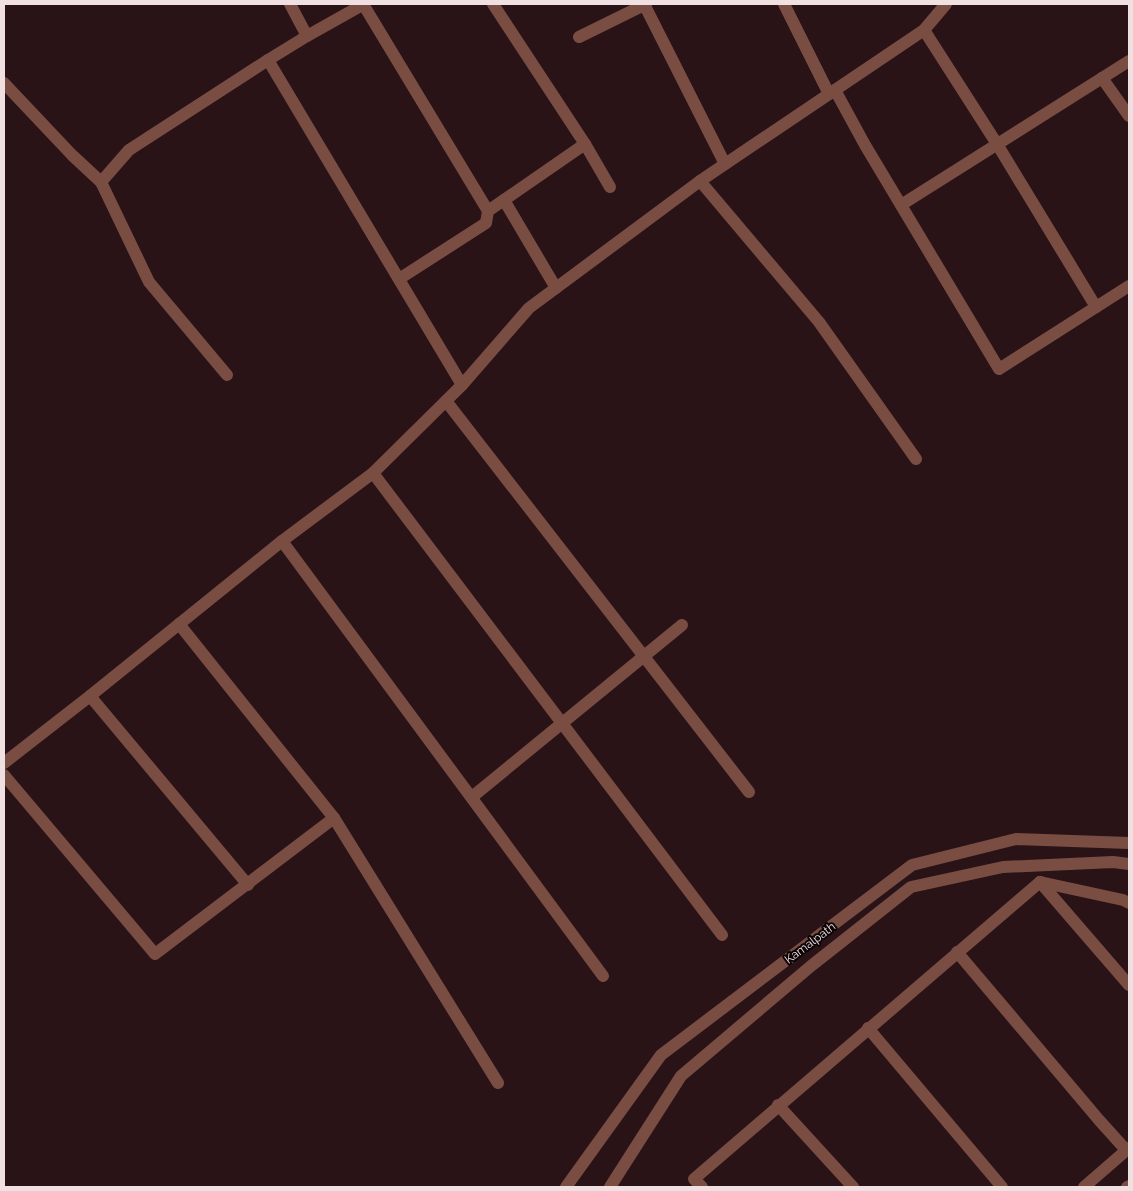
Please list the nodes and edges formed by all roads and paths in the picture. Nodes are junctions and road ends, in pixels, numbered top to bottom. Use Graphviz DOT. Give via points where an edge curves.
graph roads {
  1 [pos="290,4"];
  2 [pos="364,4"];
  3 [pos="493,4"];
  4 [pos="645,4"];
  5 [pos="784,4"];
  6 [pos="946,4"];
  7 [pos="924,30"];
  8 [pos="307,36"];
  9 [pos="579,37"];
  10 [pos="268,60"];
  11 [pos="1129,61"];
  12 [pos="1102,78"];
  13 [pos="4,83"];
  14 [pos="832,92"];
  15 [pos="1129,116"];
  16 [pos="585,144"];
  17 [pos="997,144"];
  18 [pos="725,164"];
  19 [pos="700,181"];
  20 [pos="101,182"];
  21 [pos="610,187"];
  22 [pos="504,200"];
  23 [pos="901,205"];
  24 [pos="488,211"];
  25 [pos="399,279"];
  26 [pos="1129,286"];
  27 [pos="556,288"];
  28 [pos="1096,307"];
  29 [pos="227,375"];
  30 [pos="462,384"];
  31 [pos="446,401"];
  32 [pos="916,459"];
  33 [pos="373,472"];
  34 [pos="282,541"];
  35 [pos="179,624"];
  36 [pos="682,625"];
  37 [pos="644,656"];
  38 [pos="90,696"];
  39 [pos="562,723"];
  40 [pos="4,764"];
  41 [pos="4,775"];
  42 [pos="749,792"];
  43 [pos="472,797"];
  44 [pos="334,818"];
  45 [pos="1129,843"];
  46 [pos="1129,864"];
  47 [pos="1040,882"];
  48 [pos="248,885"];
  49 [pos="1129,903"];
  50 [pos="722,935"];
  51 [pos="957,952"];
  52 [pos="603,976"];
  53 [pos="1129,985"];
  54 [pos="868,1028"];
  55 [pos="498,1082"];
  56 [pos="778,1105"];
  57 [pos="1128,1149"];
  58 [pos="566,1187"];
  59 [pos="610,1187"];
  60 [pos="702,1187"];
  61 [pos="853,1187"];
  62 [pos="1002,1187"];
  63 [pos="1084,1187"];
  1 -- 8 [label="street"];
  2 -- 8 [label="street"];
  2 -- 24 [label="street"];
  3 -- 16 [label="street"];
  4 -- 9 [label="street"];
  4 -- 18 [label="street"];
  5 -- 14 [label="street"];
  6 -- 7 [label="street"];
  7 -- 14 [label="street"];
  7 -- 17 [label="street"];
  8 -- 10 [label="street"];
  10 -- 20 [label="street" via="130,150"];
  10 -- 25 [label="street"];
  11 -- 12 [label="street"];
  12 -- 15 [label="street"];
  12 -- 17 [label="street"];
  13 -- 20 [label="street"];
  14 -- 18 [label="street"];
  14 -- 23 [label="street"];
  16 -- 21 [label="street"];
  16 -- 22 [label="street"];
  17 -- 23 [label="street"];
  17 -- 28 [label="street"];
  18 -- 19 [label="street"];
  19 -- 27 [label="street"];
  19 -- 32 [label="street" via="819,322"];
  20 -- 29 [label="street" via="149,282"];
  22 -- 24 [label="street"];
  22 -- 27 [label="street"];
  23 -- 28 [label="street" via="999,369"];
  24 -- 25 [label="street" via="486,223"];
  25 -- 30 [label="street"];
  26 -- 28 [label="street"];
  27 -- 30 [label="street" via="529,308"];
  30 -- 31 [label="street"];
  31 -- 33 [label="street"];
  31 -- 37 [label="street"];
  33 -- 34 [label="street"];
  33 -- 39 [label="street"];
  34 -- 35 [label="street"];
  34 -- 43 [label="street"];
  35 -- 38 [label="street"];
  35 -- 44 [label="street"];
  36 -- 37 [label="street"];
  37 -- 39 [label="street"];
  37 -- 42 [label="street"];
  38 -- 40 [label="street"];
  38 -- 48 [label="street"];
  39 -- 43 [label="street"];
  39 -- 50 [label="street"];
  41 -- 48 [label="street" via="154,954"];
  43 -- 52 [label="street"];
  44 -- 48 [label="street"];
  44 -- 55 [label="street"];
  45 -- 58 [label="street, Kamalpath" via="1016,839 912,865 661,1055"];
  46 -- 59 [label="street" via="1003,867 911,887 681,1076"];
  47 -- 49 [label="street"];
  47 -- 51 [label="street"];
  47 -- 53 [label="street"];
  51 -- 54 [label="street"];
  51 -- 57 [label="street" via="1099,1120"];
  54 -- 56 [label="street"];
  54 -- 62 [label="street"];
  56 -- 60 [label="street" via="694,1178"];
  56 -- 61 [label="street"];
  57 -- 63 [label="street"];
}
